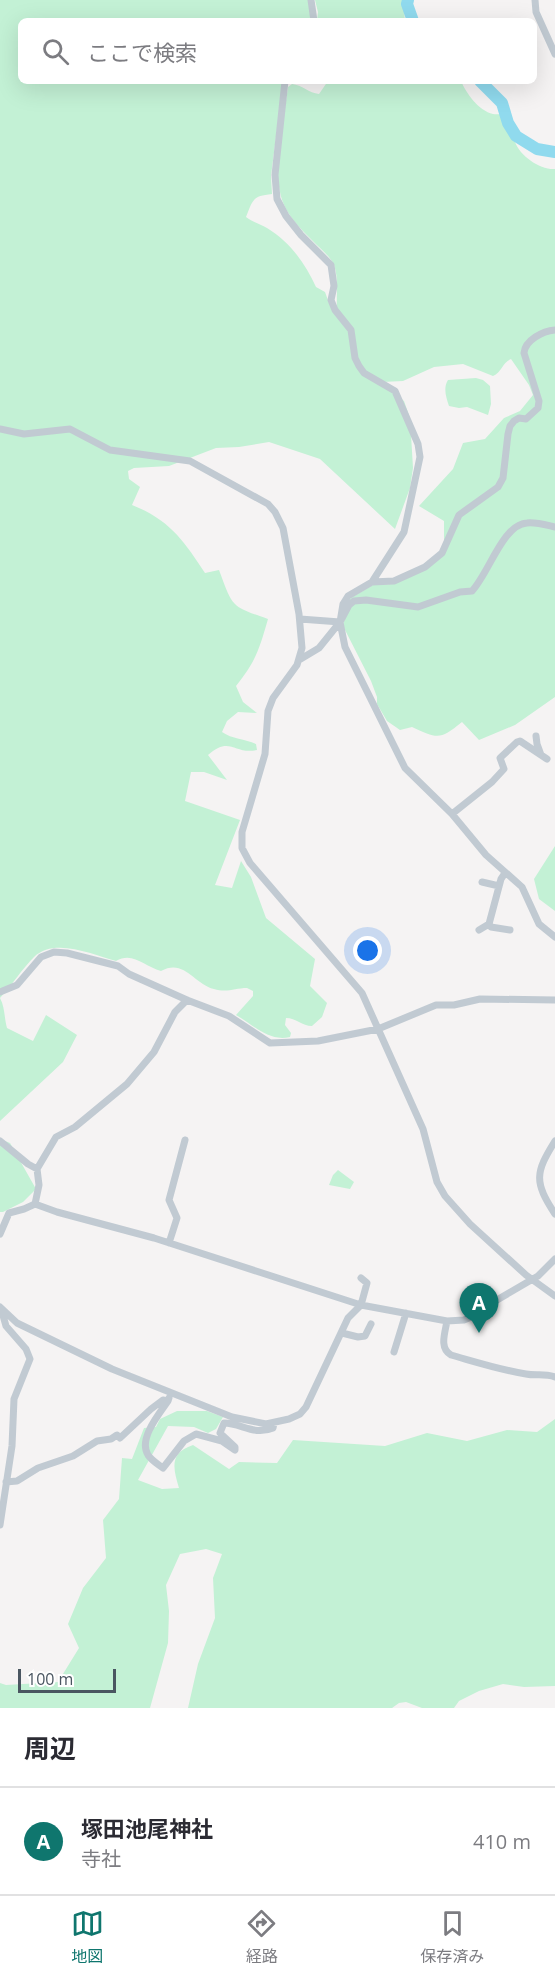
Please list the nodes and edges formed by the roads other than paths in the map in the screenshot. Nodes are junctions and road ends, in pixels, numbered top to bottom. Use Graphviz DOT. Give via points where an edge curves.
graph roads {
  1 [pos="311,0"];
  2 [pos="535,0"];
  3 [pos="314,18"];
  4 [pos="555,54"];
  5 [pos="285,84"];
  6 [pos="555,330"];
  7 [pos="0,429"];
  8 [pos="555,527"];
  9 [pos="372,582"];
  10 [pos="300,619"];
  11 [pos="340,622"];
  12 [pos="300,660"];
  13 [pos="536,736"];
  14 [pos="452,814"];
  15 [pos="505,873"];
  16 [pos="482,882"];
  17 [pos="499,886"];
  18 [pos="489,924"];
  19 [pos="479,930"];
  20 [pos="510,930"];
  21 [pos="555,937"];
  22 [pos="0,992"];
  23 [pos="187,1000"];
  24 [pos="555,1000"];
  25 [pos="378,1029"];
  26 [pos="185,1140"];
  27 [pos="0,1142"];
  28 [pos="555,1142"];
  29 [pos="37,1169"];
  30 [pos="35,1204"];
  31 [pos="555,1214"];
  32 [pos="0,1234"];
  33 [pos="169,1243"];
  34 [pos="555,1259"];
  35 [pos="361,1278"];
  36 [pos="531,1279"];
  37 [pos="555,1296"];
  38 [pos="361,1305"];
  39 [pos="0,1308"];
  40 [pos="406,1313"];
  41 [pos="447,1322"];
  42 [pos="371,1324"];
  43 [pos="342,1333"];
  44 [pos="394,1352"];
  45 [pos="555,1377"];
  46 [pos="171,1393"];
  47 [pos="168,1401"];
  48 [pos="274,1423"];
  49 [pos="6,1482"];
  50 [pos="0,1524"];
  1 -- 3 [label="street"];
  2 -- 4 [label="street" via="536,12"];
  5 -- 9 [label="street" via="275,175 277,199 291,222 331,265 331,300 351,330 358,366 395,392 418,444 420,457 404,532"];
  6 -- 9 [label="street" via="548,330 525,347 538,408 510,426 503,478 498,487 459,515 442,553 425,567 394,581"];
  7 -- 10 [label="street" via="24,434 70,429 110,450 190,461 268,504 283,528"];
  8 -- 11 [label="street" via="527,522 518,525 504,537 472,591 418,607 354,601"];
  9 -- 11 [label="street" via="348,596"];
  10 -- 11 [label="street"];
  10 -- 12 [label="street"];
  11 -- 12 [label="street" via="320,648"];
  11 -- 14 [label="street" via="345,647 400,759"];
  12 -- 25 [label="street" via="270,705 266,754 244,822 242,848 250,863 360,989"];
  13 -- 14 [label="street" via="544,757 517,742 500,758 504,769"];
  14 -- 15 [label="street"];
  15 -- 17 [label="street"];
  15 -- 21 [label="street" via="522,887 539,924"];
  16 -- 17 [label="street"];
  17 -- 18 [label="street"];
  18 -- 19 [label="street"];
  18 -- 20 [label="street"];
  22 -- 23 [label="street" via="17,985 41,957 54,952 118,966"];
  23 -- 25 [label="street" via="230,1016 270,1043 318,1041"];
  23 -- 29 [label="street" via="127,1084 75,1127 56,1137"];
  24 -- 25 [label="street" via="480,999 436,1005"];
  25 -- 36 [label="street" via="423,1129 440,1190 470,1224"];
  26 -- 33 [label="street" via="169,1200 177,1218"];
  27 -- 29 [label="street"];
  28 -- 31 [label="street" via="543,1161 539,1180 543,1196"];
  29 -- 30 [label="street"];
  30 -- 32 [label="street" via="9,1213"];
  30 -- 33 [label="street"];
  33 -- 38 [label="street"];
  34 -- 36 [label="street"];
  35 -- 38 [label="street" via="367,1287"];
  36 -- 37 [label="street"];
  36 -- 41 [label="street" via="471,1317"];
  38 -- 40 [label="street"];
  38 -- 43 [label="street"];
  39 -- 46 [label="street" via="26,1328"];
  39 -- 49 [label="street" via="6,1326 30,1359 14,1399"];
  40 -- 41 [label="street"];
  40 -- 44 [label="street"];
  41 -- 45 [label="street" via="444,1347 451,1355 495,1368"];
  42 -- 43 [label="street" via="365,1336"];
  43 -- 48 [label="street" via="306,1407 300,1414"];
  46 -- 47 [label="street"];
  46 -- 48 [label="street" via="241,1420"];
  47 -- 48 [label="street" via="146,1442 149,1457 163,1468 184,1441 196,1434 236,1450 220,1433 224,1423 250,1430 270,1430"];
  47 -- 49 [label="street" via="151,1409 120,1438 117,1435 97,1441 64,1460 38,1468 12,1483"];
  49 -- 50 [label="street"];
}
